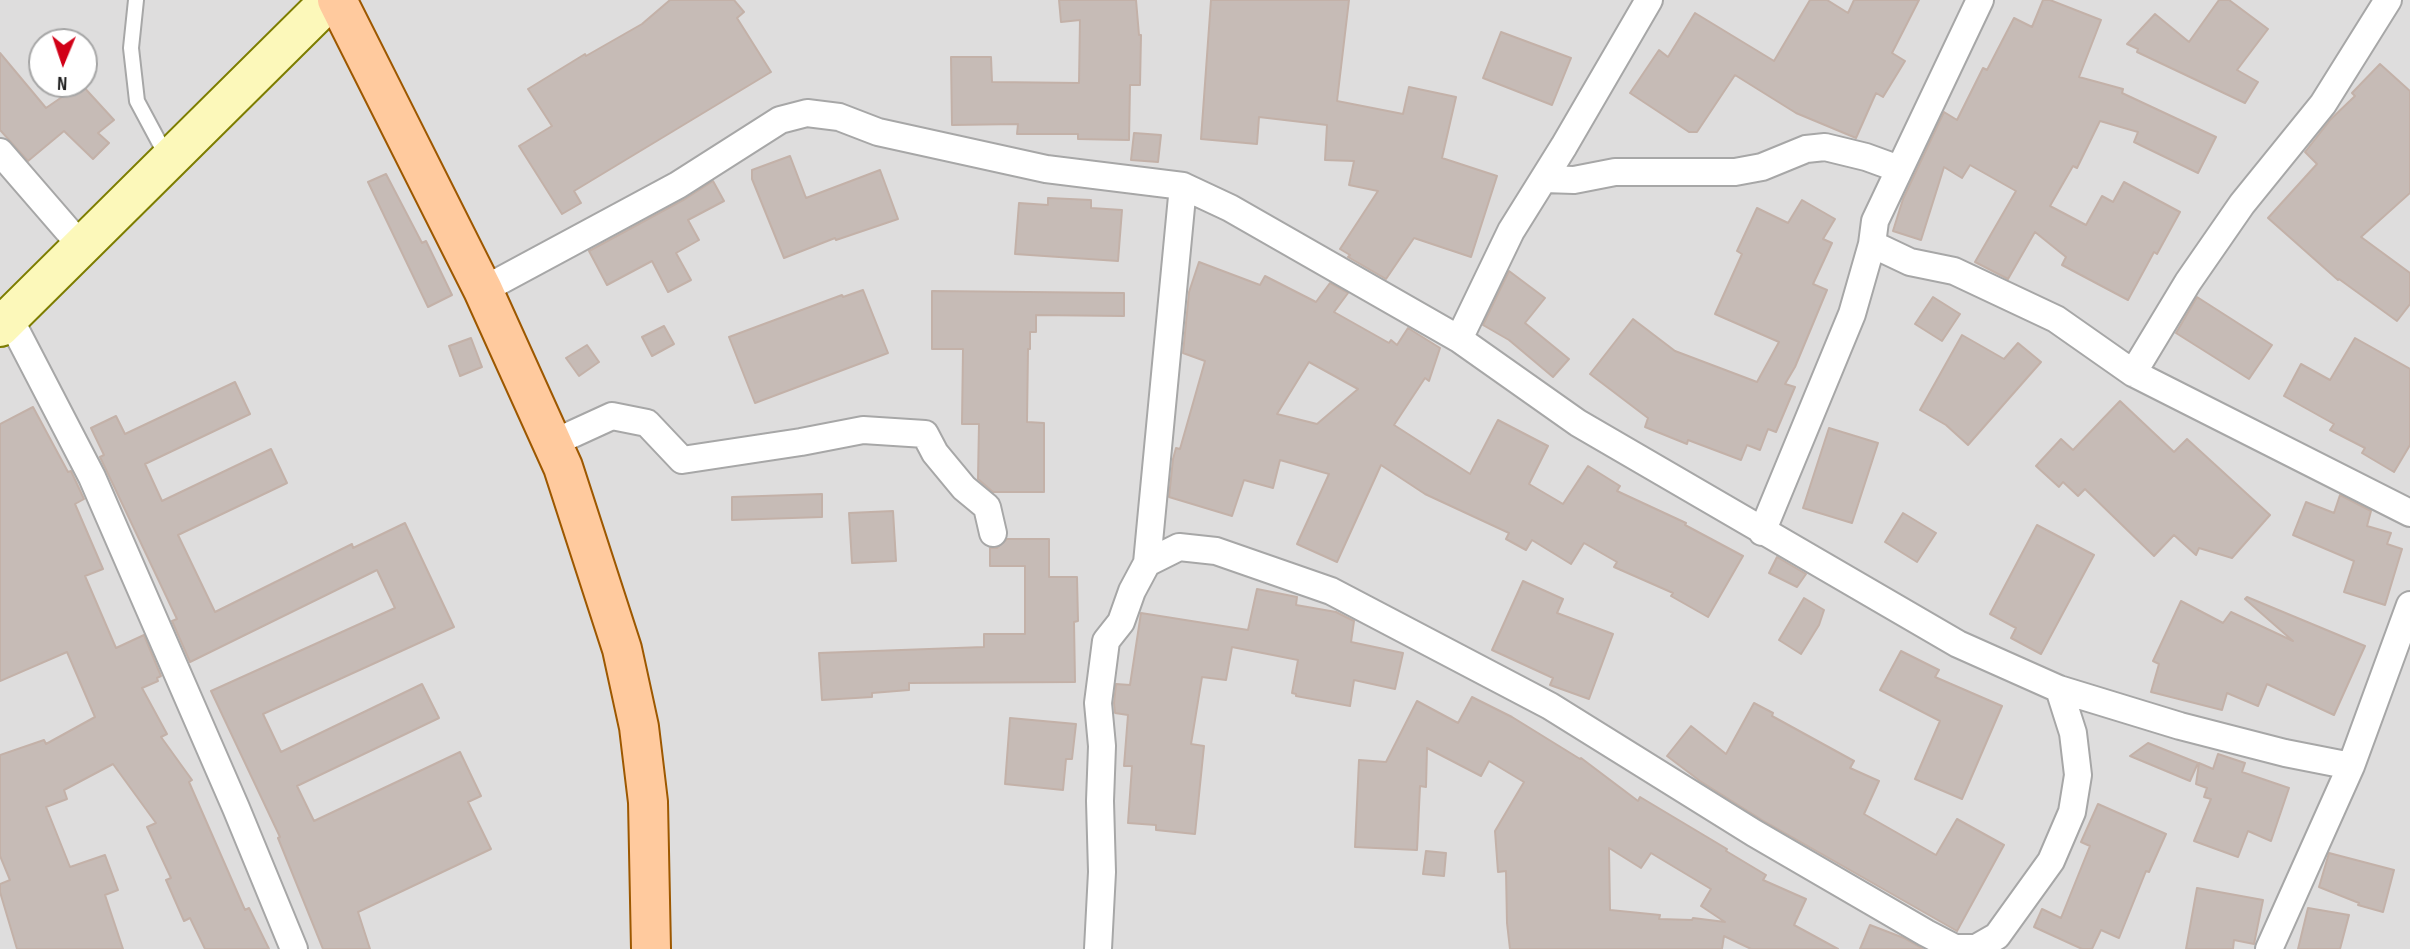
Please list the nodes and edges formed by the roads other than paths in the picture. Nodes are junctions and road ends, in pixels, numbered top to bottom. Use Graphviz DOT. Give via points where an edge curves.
graph roads {
  1 [pos="136,0"];
  2 [pos="330,0"];
  3 [pos="337,0"];
  4 [pos="1649,0"];
  5 [pos="1980,0"];
  6 [pos="2388,0"];
  7 [pos="0,152"];
  8 [pos="169,161"];
  9 [pos="1899,169"];
  10 [pos="1544,179"];
  11 [pos="1183,187"];
  12 [pos="1872,244"];
  13 [pos="83,247"];
  14 [pos="484,290"];
  15 [pos="5,323"];
  16 [pos="1459,339"];
  17 [pos="2133,373"];
  18 [pos="553,443"];
  19 [pos="2410,513"];
  20 [pos="1762,532"];
  21 [pos="993,533"];
  22 [pos="1147,563"];
  23 [pos="2410,605"];
  24 [pos="2059,689"];
  25 [pos="2351,766"];
  26 [pos="294,949"];
  27 [pos="651,949"];
  28 [pos="1098,949"];
  29 [pos="2269,949"];
  1 -- 8 [label="lane" via="131,48 138,102"];
  2 -- 8 [label="main road"];
  3 -- 14 [label="main road"];
  4 -- 10 [label="street"];
  5 -- 9 [label="street"];
  6 -- 17 [label="street" via="2323,104 2242,204 2188,282"];
  7 -- 13 [label="street"];
  8 -- 13 [label="main road"];
  9 -- 10 [label="street" via="1825,147 1735,172 1615,172 1574,180"];
  9 -- 12 [label="street" via="1875,221"];
  10 -- 16 [label="street" via="1511,231"];
  11 -- 14 [label="street" via="1046,169 807,113 780,120 678,185"];
  11 -- 16 [label="street" via="1230,208"];
  11 -- 22 [label="street"];
  12 -- 17 [label="street" via="1910,262 1954,271 2056,318"];
  12 -- 20 [label="street" via="1852,314"];
  13 -- 15 [label="main road"];
  14 -- 18 [label="main road"];
  15 -- 26 [label="street" via="98,489"];
  16 -- 20 [label="street" via="1578,423"];
  17 -- 19 [label="street"];
  18 -- 21 [label="street" via="612,416 647,423 682,460 863,430 925,434 964,488 987,507"];
  18 -- 27 [label="main road" via="622,649 639,727 648,802"];
  20 -- 24 [label="street" via="1958,644"];
  22 -- 24 [label="street" via="1179,547 1216,551 1331,591 1550,706 1754,833 1955,948 1976,948 1997,936 2052,861 2072,812 2078,775 2073,733"];
  22 -- 28 [label="street" via="1121,622 1106,641 1098,703 1102,872"];
  23 -- 25 [label="street"];
  24 -- 25 [label="street" via="2180,726"];
  25 -- 29 [label="street"];
}
